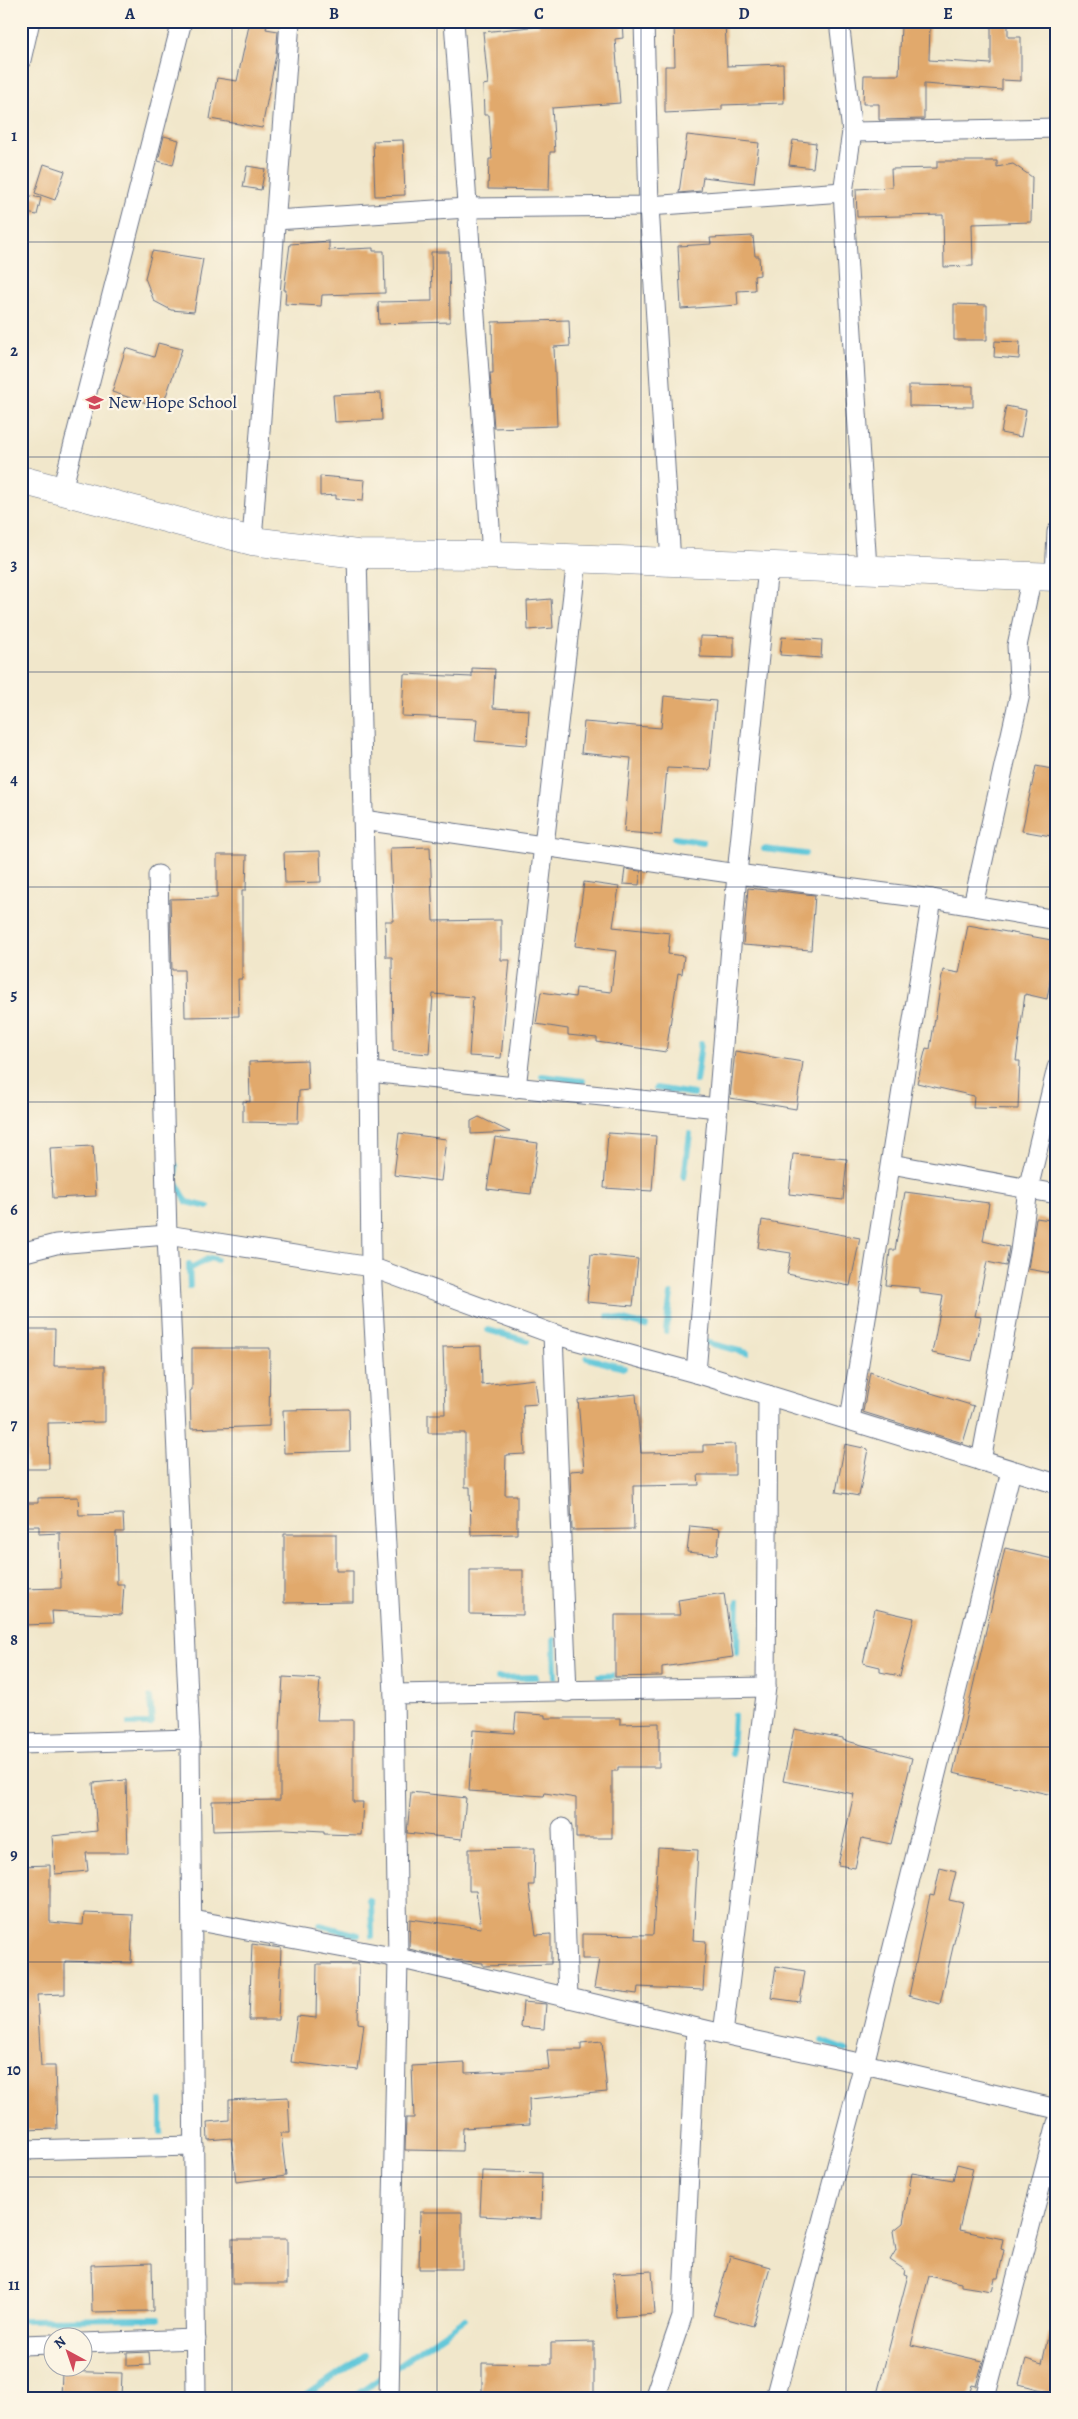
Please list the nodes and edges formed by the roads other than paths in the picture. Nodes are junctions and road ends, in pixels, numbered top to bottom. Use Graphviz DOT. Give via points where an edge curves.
graph roads {
  1 [pos="30,21"];
  2 [pos="182,21"];
  3 [pos="290,21"];
  4 [pos="454,21"];
  5 [pos="644,21"];
  6 [pos="839,21"];
  7 [pos="21,60"];
  8 [pos="1057,128"];
  9 [pos="852,132"];
  10 [pos="843,192"];
  11 [pos="649,206"];
  12 [pos="467,208"];
  13 [pos="275,220"];
  14 [pos="21,480"];
  15 [pos="62,490"];
  16 [pos="1057,532"];
  17 [pos="252,542"];
  18 [pos="357,554"];
  19 [pos="492,555"];
  20 [pos="577,559"];
  21 [pos="671,563"];
  22 [pos="768,567"];
  23 [pos="867,568"];
  24 [pos="1048,577"];
  25 [pos="363,820"];
  26 [pos="545,846"];
  27 [pos="737,874"];
  28 [pos="158,875"];
  29 [pos="932,899"];
  30 [pos="973,906"];
  31 [pos="1057,920"];
  32 [pos="1057,1068"];
  33 [pos="369,1072"];
  34 [pos="516,1088"];
  35 [pos="718,1108"];
  36 [pos="891,1164"];
  37 [pos="1028,1189"];
  38 [pos="1057,1194"];
  39 [pos="167,1235"];
  40 [pos="21,1253"];
  41 [pos="370,1267"];
  42 [pos="553,1334"];
  43 [pos="696,1373"];
  44 [pos="768,1395"];
  45 [pos="850,1420"];
  46 [pos="981,1461"];
  47 [pos="1011,1471"];
  48 [pos="1057,1484"];
  49 [pos="766,1687"];
  50 [pos="566,1692"];
  51 [pos="394,1694"];
  52 [pos="190,1739"];
  53 [pos="21,1744"];
  54 [pos="562,1828"];
  55 [pos="193,1920"];
  56 [pos="398,1958"];
  57 [pos="568,1998"];
  58 [pos="696,2028"];
  59 [pos="722,2034"];
  60 [pos="864,2064"];
  61 [pos="1057,2109"];
  62 [pos="1057,2123"];
  63 [pos="194,2146"];
  64 [pos="21,2150"];
  65 [pos="196,2339"];
  66 [pos="92,2343"];
  67 [pos="42,2345"];
  68 [pos="21,2346"];
  69 [pos="196,2398"];
  70 [pos="389,2398"];
  71 [pos="654,2398"];
  72 [pos="775,2398"];
  73 [pos="985,2398"];
  1 -- 7 [label="street"];
  2 -- 15 [label="street"];
  3 -- 13 [label="street"];
  4 -- 12 [label="street"];
  5 -- 11 [label="street"];
  6 -- 9 [label="street"];
  8 -- 9 [label="street"];
  9 -- 10 [label="street"];
  10 -- 11 [label="street"];
  10 -- 23 [label="street"];
  11 -- 12 [label="street"];
  11 -- 21 [label="street"];
  12 -- 13 [label="street"];
  12 -- 19 [label="street"];
  13 -- 17 [label="street"];
  14 -- 15 [label="main road"];
  15 -- 17 [label="main road"];
  16 -- 24 [label="street"];
  17 -- 18 [label="main road"];
  18 -- 19 [label="main road"];
  18 -- 25 [label="street"];
  19 -- 20 [label="main road"];
  20 -- 21 [label="main road"];
  20 -- 26 [label="street"];
  21 -- 22 [label="main road"];
  22 -- 23 [label="main road"];
  22 -- 27 [label="street"];
  23 -- 24 [label="main road"];
  24 -- 30 [label="street" via="1017,646 1020,694"];
  25 -- 26 [label="street"];
  25 -- 33 [label="street"];
  26 -- 27 [label="street"];
  26 -- 34 [label="street"];
  27 -- 29 [label="street"];
  27 -- 35 [label="street"];
  28 -- 39 [label="street"];
  29 -- 30 [label="street"];
  29 -- 36 [label="street"];
  30 -- 31 [label="street"];
  32 -- 37 [label="street"];
  33 -- 34 [label="street"];
  33 -- 41 [label="street"];
  34 -- 35 [label="street"];
  35 -- 43 [label="street"];
  36 -- 37 [label="street"];
  36 -- 45 [label="street"];
  37 -- 38 [label="street"];
  37 -- 46 [label="street" via="1020,1251"];
  39 -- 40 [label="street" via="56,1244"];
  39 -- 41 [label="street"];
  39 -- 52 [label="street"];
  41 -- 42 [label="street"];
  41 -- 51 [label="street"];
  42 -- 43 [label="street"];
  42 -- 50 [label="street"];
  43 -- 44 [label="street"];
  44 -- 45 [label="street"];
  44 -- 49 [label="street"];
  45 -- 46 [label="street"];
  46 -- 47 [label="street"];
  47 -- 48 [label="street"];
  47 -- 60 [label="street"];
  49 -- 50 [label="street"];
  49 -- 59 [label="street"];
  50 -- 51 [label="street"];
  51 -- 56 [label="street"];
  52 -- 53 [label="street"];
  52 -- 55 [label="street"];
  54 -- 57 [label="street"];
  55 -- 56 [label="street"];
  55 -- 63 [label="street"];
  56 -- 57 [label="street"];
  56 -- 70 [label="street"];
  57 -- 58 [label="street"];
  58 -- 59 [label="street"];
  58 -- 71 [label="street" via="682,2317"];
  59 -- 60 [label="street"];
  60 -- 61 [label="street"];
  60 -- 72 [label="street"];
  62 -- 73 [label="street"];
  63 -- 64 [label="street"];
  63 -- 65 [label="street"];
  65 -- 66 [label="street"];
  65 -- 69 [label="street"];
  67 -- 68 [label="street"];
}
